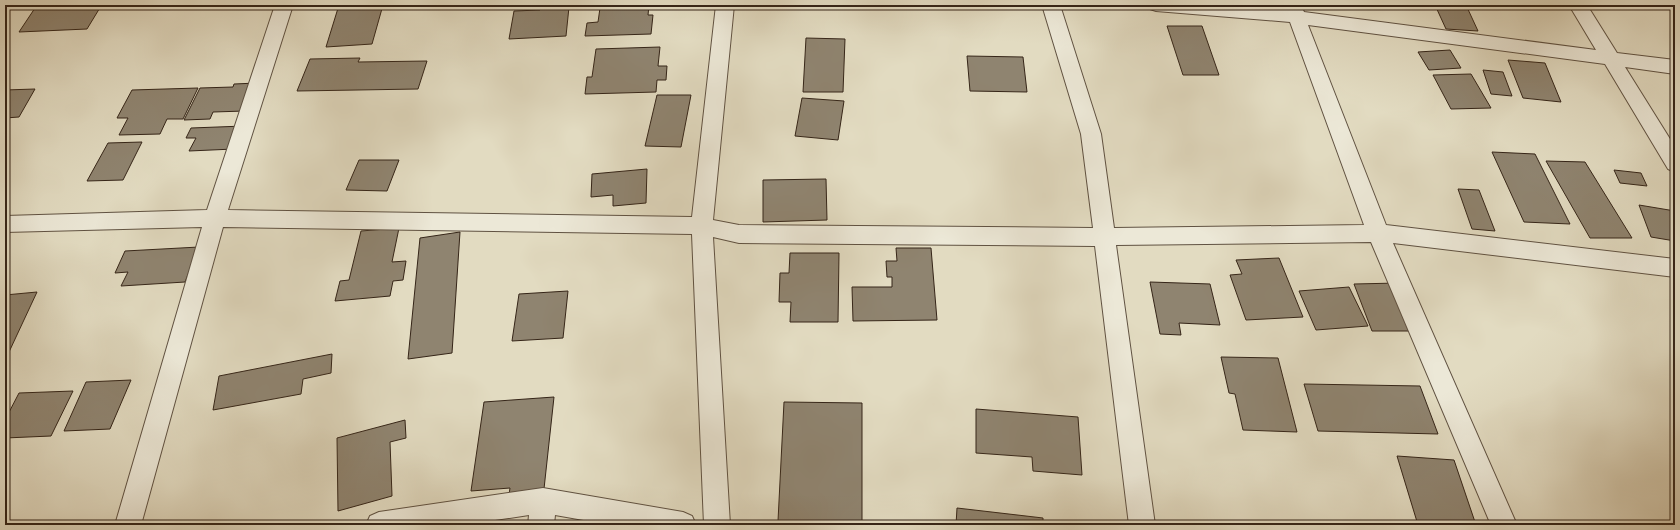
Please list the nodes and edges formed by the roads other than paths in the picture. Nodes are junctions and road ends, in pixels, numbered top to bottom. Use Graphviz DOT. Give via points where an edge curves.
graph roads {
  1 [pos="284,5"];
  2 [pos="725,5"];
  3 [pos="1051,5"];
  4 [pos="1156,5"];
  5 [pos="1578,5"];
  6 [pos="1294,11"];
  7 [pos="1610,59"];
  8 [pos="1675,67"];
  9 [pos="1675,164"];
  10 [pos="215,218"];
  11 [pos="5,224"];
  12 [pos="702,226"];
  13 [pos="1378,233"];
  14 [pos="1104,237"];
  15 [pos="1675,268"];
  16 [pos="543,500"];
  17 [pos="128,525"];
  18 [pos="379,525"];
  19 [pos="542,525"];
  20 [pos="683,525"];
  21 [pos="718,525"];
  22 [pos="1142,525"];
  23 [pos="1504,525"];
  1 -- 10 [label="street"];
  2 -- 12 [label="street"];
  3 -- 14 [label="street" via="1091,134"];
  4 -- 6 [label="street"];
  5 -- 7 [label="street"];
  6 -- 7 [label="street"];
  6 -- 13 [label="street"];
  7 -- 8 [label="street"];
  7 -- 9 [label="street"];
  10 -- 11 [label="street"];
  10 -- 12 [label="street"];
  10 -- 17 [label="street"];
  12 -- 14 [label="street" via="740,234"];
  12 -- 21 [label="street"];
  13 -- 14 [label="street"];
  13 -- 15 [label="street"];
  13 -- 23 [label="street"];
  14 -- 22 [label="street"];
  16 -- 18 [label="street"];
  16 -- 19 [label="street"];
  16 -- 20 [label="street"];
}
